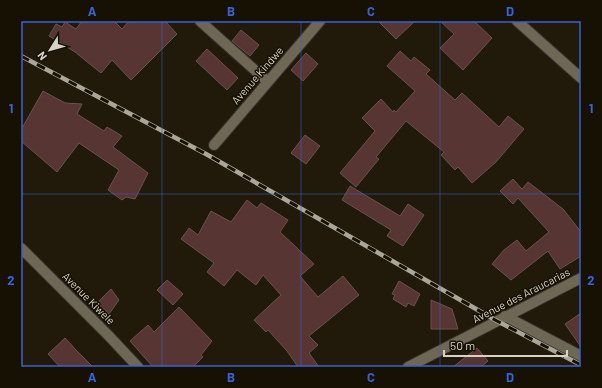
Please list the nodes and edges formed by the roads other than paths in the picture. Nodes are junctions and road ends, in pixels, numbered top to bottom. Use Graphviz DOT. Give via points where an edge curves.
graph roads {
  1 [pos="200,21"];
  2 [pos="320,21"];
  3 [pos="517,21"];
  4 [pos="581,78"];
  5 [pos="268,81"];
  6 [pos="214,145"];
  7 [pos="21,248"];
  8 [pos="581,278"];
  9 [pos="505,316"];
  10 [pos="581,356"];
  11 [pos="138,367"];
  12 [pos="408,367"];
  1 -- 5 [label="street"];
  2 -- 5 [label="street, Avenue Kindwe"];
  3 -- 4 [label="street"];
  5 -- 6 [label="street, Avenue Kindwe"];
  7 -- 11 [label="street, Avenue Kiwele"];
  8 -- 9 [label="street, Avenue des Araucarias"];
  9 -- 10 [label="street"];
  9 -- 12 [label="street, Avenue des Araucarias"];
}
